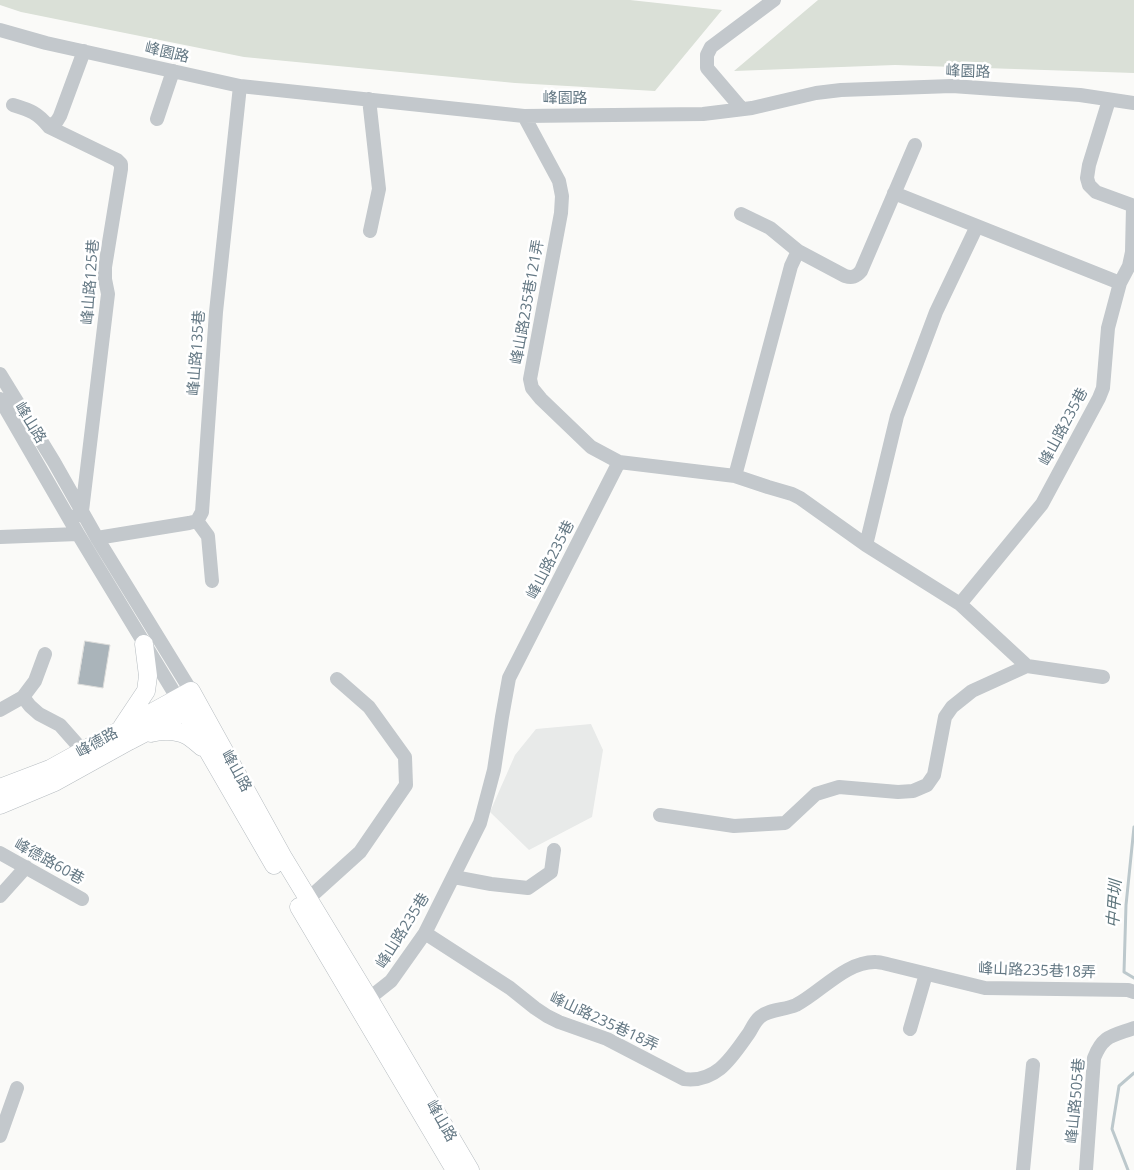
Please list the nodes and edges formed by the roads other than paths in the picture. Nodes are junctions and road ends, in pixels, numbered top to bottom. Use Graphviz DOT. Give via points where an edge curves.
graph roads {
  1 [pos="774,0"];
  2 [pos="0,30"];
  3 [pos="84,51"];
  4 [pos="173,72"];
  5 [pos="240,86"];
  6 [pos="369,100"];
  7 [pos="1108,100"];
  8 [pos="1134,104"];
  9 [pos="13,105"];
  10 [pos="742,109"];
  11 [pos="524,116"];
  12 [pos="157,119"];
  13 [pos="49,127"];
  14 [pos="915,145"];
  15 [pos="894,194"];
  16 [pos="1133,206"];
  17 [pos="741,214"];
  18 [pos="977,226"];
  19 [pos="370,231"];
  20 [pos="798,251"];
  21 [pos="1120,283"];
  22 [pos="0,374"];
  23 [pos="0,399"];
  24 [pos="619,462"];
  25 [pos="735,476"];
  26 [pos="76,515"];
  27 [pos="197,520"];
  28 [pos="78,534"];
  29 [pos="0,536"];
  30 [pos="97,538"];
  31 [pos="866,545"];
  32 [pos="212,581"];
  33 [pos="960,604"];
  34 [pos="144,644"];
  35 [pos="45,654"];
  36 [pos="1027,666"];
  37 [pos="1103,677"];
  38 [pos="337,679"];
  39 [pos="23,697"];
  40 [pos="188,702"];
  41 [pos="0,710"];
  42 [pos="125,735"];
  43 [pos="207,750"];
  44 [pos="83,751"];
  45 [pos="0,788"];
  46 [pos="0,805"];
  47 [pos="660,815"];
  48 [pos="554,850"];
  49 [pos="0,853"];
  50 [pos="26,867"];
  51 [pos="454,877"];
  52 [pos="0,896"];
  53 [pos="82,899"];
  54 [pos="308,900"];
  55 [pos="425,933"];
  56 [pos="926,974"];
  57 [pos="1134,992"];
  58 [pos="364,1003"];
  59 [pos="1134,1028"];
  60 [pos="910,1029"];
  61 [pos="1033,1065"];
  62 [pos="17,1088"];
  63 [pos="0,1136"];
  64 [pos="458,1168"];
  65 [pos="1023,1170"];
  66 [pos="1086,1170"];
  1 -- 10 [label="street" via="711,47 707,55 707,68"];
  2 -- 3 [label="street, 峰園路"];
  3 -- 4 [label="street, 峰園路"];
  3 -- 13 [label="street" via="60,116"];
  4 -- 5 [label="street, 峰園路"];
  4 -- 12 [label="street"];
  5 -- 6 [label="street, 峰園路"];
  5 -- 27 [label="street, 峰山路135巷" via="216,312 202,512"];
  6 -- 11 [label="street, 峰園路"];
  6 -- 19 [label="street" via="379,190"];
  7 -- 8 [label="street, 峰園路"];
  7 -- 10 [label="street, 峰園路" via="952,86 841,90"];
  7 -- 16 [label="street" via="1087,178 1096,192"];
  9 -- 13 [label="street, 峰山路125巷" via="41,117"];
  10 -- 11 [label="street, 峰園路" via="703,114"];
  11 -- 24 [label="street, 峰山路235巷121弄" via="558,181 562,196 530,379 532,388 591,448"];
  13 -- 26 [label="street, 峰山路125巷" via="121,164 105,267 108,294"];
  14 -- 15 [label="street"];
  15 -- 18 [label="street"];
  15 -- 20 [label="street" via="857,275 845,276"];
  16 -- 21 [label="street, 峰山路235巷" via="1132,252"];
  17 -- 20 [label="street" via="770,228"];
  18 -- 21 [label="street"];
  18 -- 31 [label="street" via="936,312 897,416"];
  20 -- 25 [label="street" via="791,266"];
  21 -- 33 [label="street, 峰山路235巷" via="1108,328 1103,388 1099,398 1042,504"];
  22 -- 26 [label="street, 峰山路" via="54,462"];
  23 -- 26 [label="street, 峰山路"];
  24 -- 25 [label="street"];
  24 -- 51 [label="street, 峰山路235巷" via="510,678 494,770 480,822"];
  25 -- 31 [label="street" via="800,498"];
  26 -- 28 [label="street, 峰山路"];
  26 -- 30 [label="street, 峰山路"];
  27 -- 30 [label="street"];
  27 -- 32 [label="street" via="208,536"];
  28 -- 29 [label="street"];
  28 -- 34 [label="street, 峰山路"];
  30 -- 40 [label="street, 峰山路"];
  31 -- 33 [label="street"];
  33 -- 36 [label="street"];
  34 -- 40 [label="street, 峰山路"];
  34 -- 42 [label="main road" via="148,676 146,691"];
  35 -- 39 [label="street" via="35,681"];
  36 -- 37 [label="street"];
  36 -- 47 [label="street" via="972,691 952,707 945,717 934,775 927,785 913,791 838,787 816,794 785,823 734,826"];
  38 -- 54 [label="street" via="369,707 405,757 406,784 360,852"];
  39 -- 41 [label="street"];
  39 -- 44 [label="street" via="39,714 60,725"];
  40 -- 42 [label="main road, 峰德路"];
  40 -- 43 [label="main road, 峰山路"];
  40 -- 54 [label="main road, 峰山路"];
  42 -- 43 [label="main road" via="171,731 185,734"];
  42 -- 44 [label="main road, 峰德路"];
  42 -- 46 [label="main road, 峰德路" via="55,782"];
  43 -- 58 [label="main road, 峰山路"];
  44 -- 45 [label="main road, 峰德路" via="50,769"];
  48 -- 51 [label="street" via="551,872 528,888"];
  49 -- 50 [label="street, 峰德路60巷"];
  50 -- 52 [label="street"];
  50 -- 53 [label="street, 峰德路60巷"];
  51 -- 55 [label="street, 峰山路235巷"];
  54 -- 58 [label="main road, 峰山路"];
  55 -- 56 [label="street, 峰山路235巷18弄" via="548,1016 607,1039 684,1079 692,1080 723,1067 760,1017 794,1006 846,970 862,963 876,962"];
  55 -- 58 [label="street, 峰山路235巷" via="391,980"];
  56 -- 57 [label="street, 峰山路235巷18弄" via="986,988"];
  56 -- 60 [label="street"];
  58 -- 64 [label="main road, 峰山路"];
  59 -- 66 [label="street, 峰山路505巷" via="1103,1041 1094,1058"];
  61 -- 65 [label="street"];
  62 -- 63 [label="street"];
}
